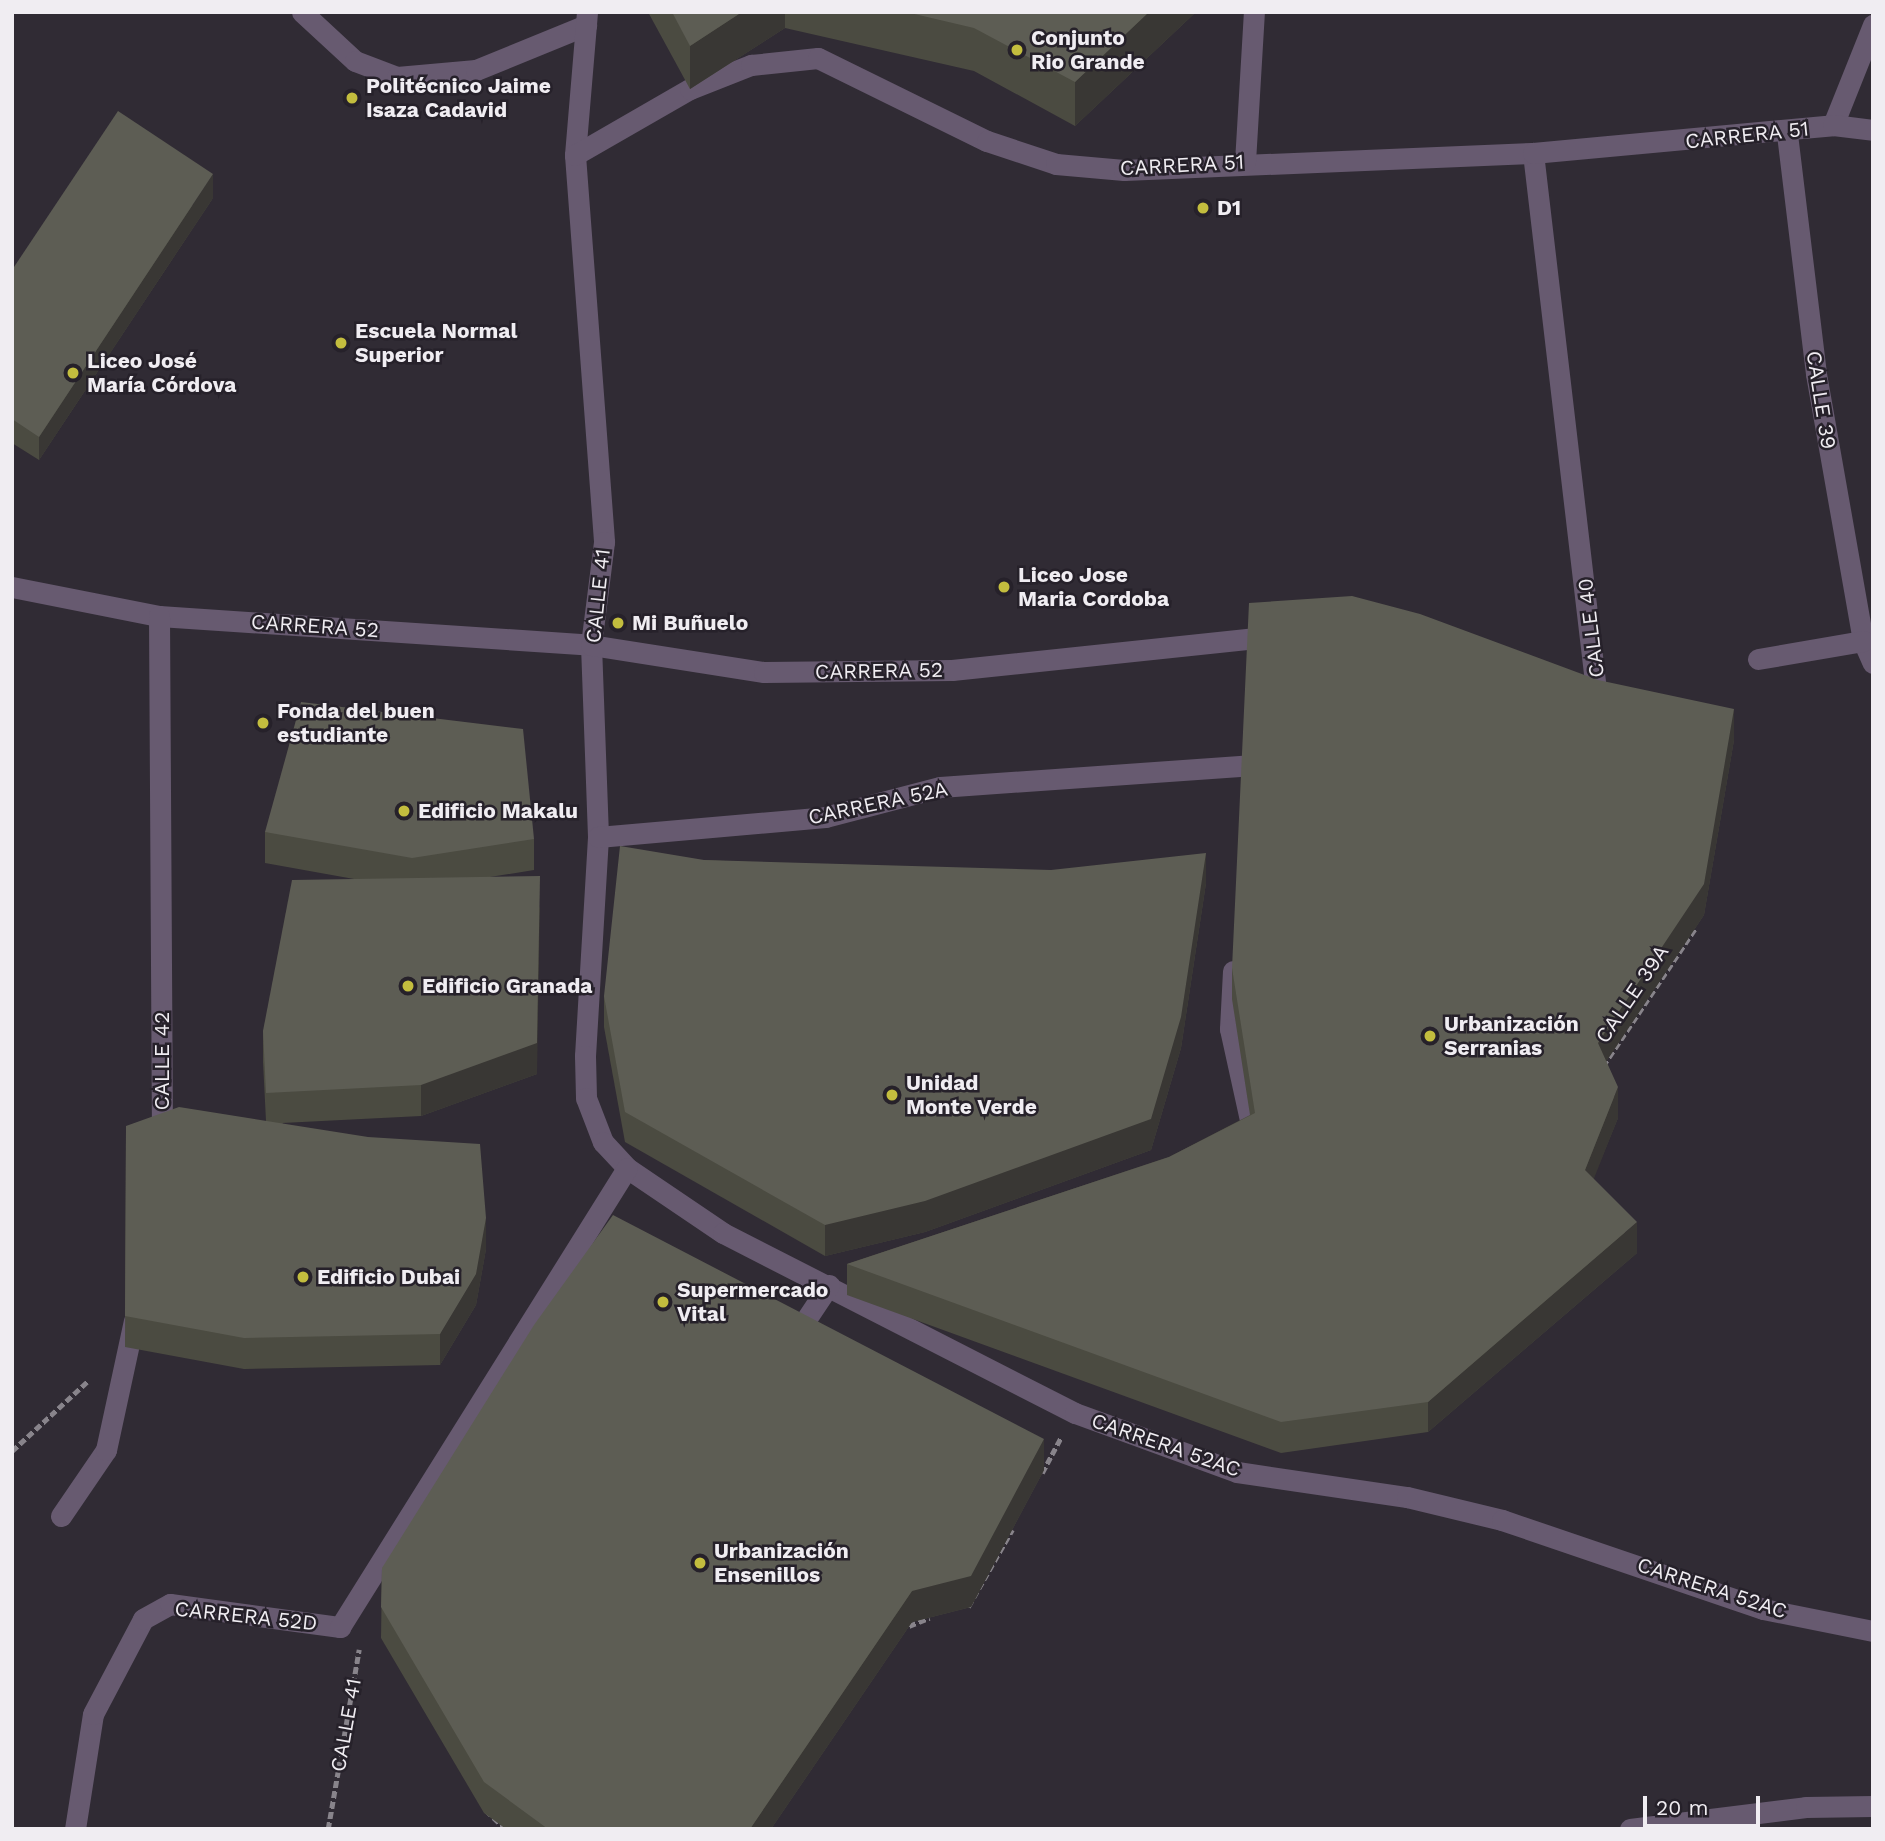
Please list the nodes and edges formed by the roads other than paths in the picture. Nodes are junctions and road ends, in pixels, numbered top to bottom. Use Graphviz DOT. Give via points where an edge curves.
graph roads {
  1 [pos="302,12"];
  2 [pos="1254,12"];
  3 [pos="586,19"];
  4 [pos="1873,25"];
  5 [pos="1833,125"];
  6 [pos="1873,130"];
  7 [pos="1787,134"];
  8 [pos="1534,153"];
  9 [pos="575,155"];
  10 [pos="1245,162"];
  11 [pos="12,587"];
  12 [pos="159,616"];
  13 [pos="1249,634"];
  14 [pos="1299,637"];
  15 [pos="1863,641"];
  16 [pos="591,645"];
  17 [pos="1758,659"];
  18 [pos="1247,660"];
  19 [pos="1873,663"];
  20 [pos="1573,702"];
  21 [pos="1625,717"];
  22 [pos="1596,718"];
  23 [pos="1244,740"];
  24 [pos="1242,766"];
  25 [pos="1241,792"];
  26 [pos="598,837"];
  27 [pos="1234,948"];
  28 [pos="162,1156"];
  29 [pos="1258,1162"];
  30 [pos="627,1168"];
  31 [pos="880,1283"];
  32 [pos="838,1290"];
  33 [pos="144,1295"];
  34 [pos="783,1354"];
  35 [pos="61,1516"];
  36 [pos="1873,1631"];
  37 [pos="1873,1805"];
  38 [pos="75,1829"];
  39 [pos="1630,1829"];
  1 -- 3 [label="street" via="355,61 397,77 476,70"];
  2 -- 10 [label="street"];
  3 -- 9 [label="street, CALLE 41"];
  4 -- 5 [label="street"];
  5 -- 6 [label="street, CARRERA 51"];
  5 -- 7 [label="street, CARRERA 51"];
  7 -- 8 [label="street, CARRERA 51"];
  7 -- 15 [label="street, CALLE 39" via="1816,374"];
  8 -- 10 [label="street, CARRERA 51"];
  8 -- 22 [label="street, CALLE 40"];
  9 -- 10 [label="street, CARRERA 51" via="691,89 751,65 818,58 987,141 1056,164 1124,170"];
  9 -- 16 [label="street, CALLE 41" via="604,542"];
  11 -- 12 [label="street, CARRERA 52"];
  12 -- 16 [label="street, CARRERA 52"];
  12 -- 28 [label="street, CALLE 42"];
  13 -- 14 [label="street, CARRERA 52"];
  13 -- 16 [label="street, CARRERA 52" via="952,670 764,673"];
  13 -- 18 [label="street"];
  15 -- 17 [label="street"];
  15 -- 19 [label="street, CALLE 39"];
  16 -- 26 [label="street, CALLE 41"];
  20 -- 22 [label="street"];
  21 -- 22 [label="street"];
  23 -- 24 [label="street"];
  24 -- 25 [label="street"];
  24 -- 26 [label="street, CARRERA 52A" via="940,788 825,817"];
  26 -- 30 [label="street, CALLE 41" via="596,1027 586,1098 603,1142"];
  27 -- 29 [label="street" via="1230,1029"];
  30 -- 32 [label="street, CARRERA 52AC" via="723,1233"];
  30 -- 38 [label="street, CARRERA 52D" via="340,1627 170,1604 144,1619 125,1643 93,1714"];
  31 -- 32 [label="street"];
  32 -- 34 [label="street"];
  32 -- 36 [label="street, CARRERA 52AC" via="1074,1413 1237,1472 1407,1497 1502,1520 1763,1609"];
  33 -- 35 [label="street" via="125,1347 106,1450"];
  37 -- 39 [label="street" via="1806,1807"];
}
